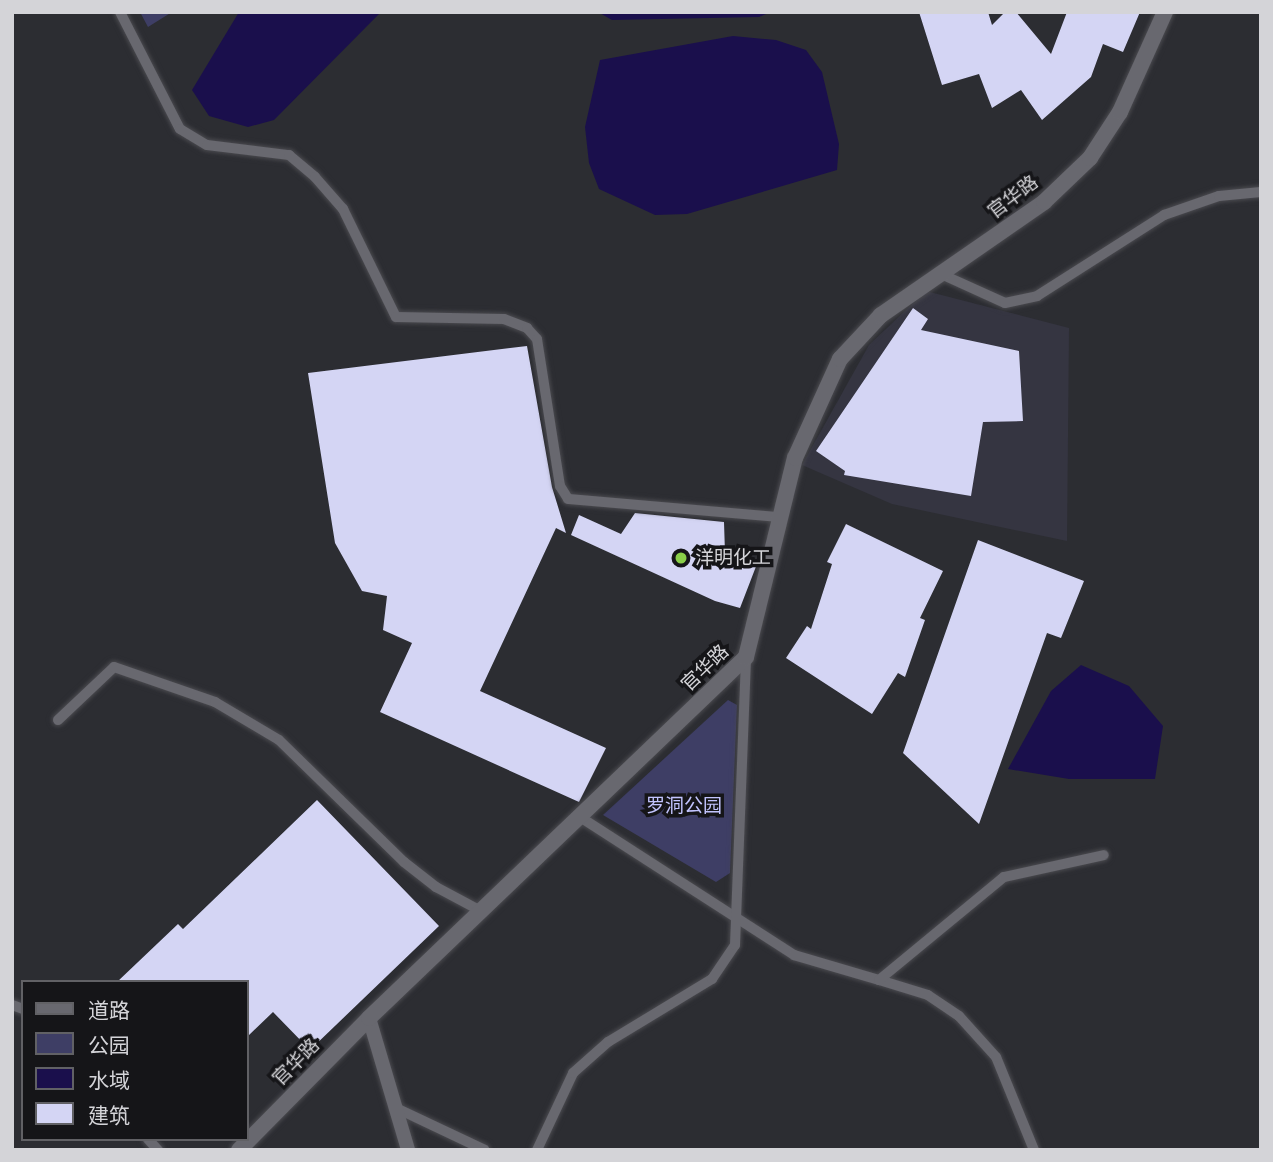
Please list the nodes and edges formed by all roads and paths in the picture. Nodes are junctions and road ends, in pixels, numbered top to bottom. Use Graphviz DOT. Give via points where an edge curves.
graph roads {
  1 [pos="120,12"];
  2 [pos="1165,12"];
  3 [pos="1261,192"];
  4 [pos="941,274"];
  5 [pos="780,517"];
  6 [pos="746,657"];
  7 [pos="58,720"];
  8 [pos="580,817"];
  9 [pos="1104,855"];
  10 [pos="481,911"];
  11 [pos="736,918"];
  12 [pos="880,980"];
  13 [pos="369,1018"];
  14 [pos="396,1108"];
  15 [pos="248,1141"];
  16 [pos="408,1150"];
  17 [pos="485,1150"];
  18 [pos="537,1150"];
  19 [pos="1034,1150"];
  1 -- 5 [label="street" via="180,129 207,145 289,155 315,177 343,209 396,317 504,319 527,328 537,339 560,486 568,499"];
  2 -- 4 [label="main road, 官华路" via="1120,112 1090,158 1044,202"];
  3 -- 4 [label="street" via="1219,196 1164,215 1037,296 1005,303"];
  4 -- 5 [label="main road, 官华路" via="881,315 840,359 795,458"];
  5 -- 6 [label="main road, 官华路"];
  6 -- 8 [label="main road, 官华路"];
  6 -- 11 [label="street"];
  7 -- 10 [label="street" via="114,667 215,702 279,740 404,862 436,887"];
  8 -- 10 [label="main road, 官华路"];
  8 -- 11 [label="street"];
  9 -- 12 [label="street" via="1004,877"];
  10 -- 13 [label="main road, 官华路"];
  11 -- 12 [label="street" via="794,955"];
  11 -- 18 [label="street" via="735,945 712,979 608,1042 573,1073"];
  12 -- 19 [label="street" via="928,995 959,1016 996,1057"];
  13 -- 14 [label="street"];
  13 -- 15 [label="main road, 官华路"];
  14 -- 16 [label="street"];
  14 -- 17 [label="street"];
}
